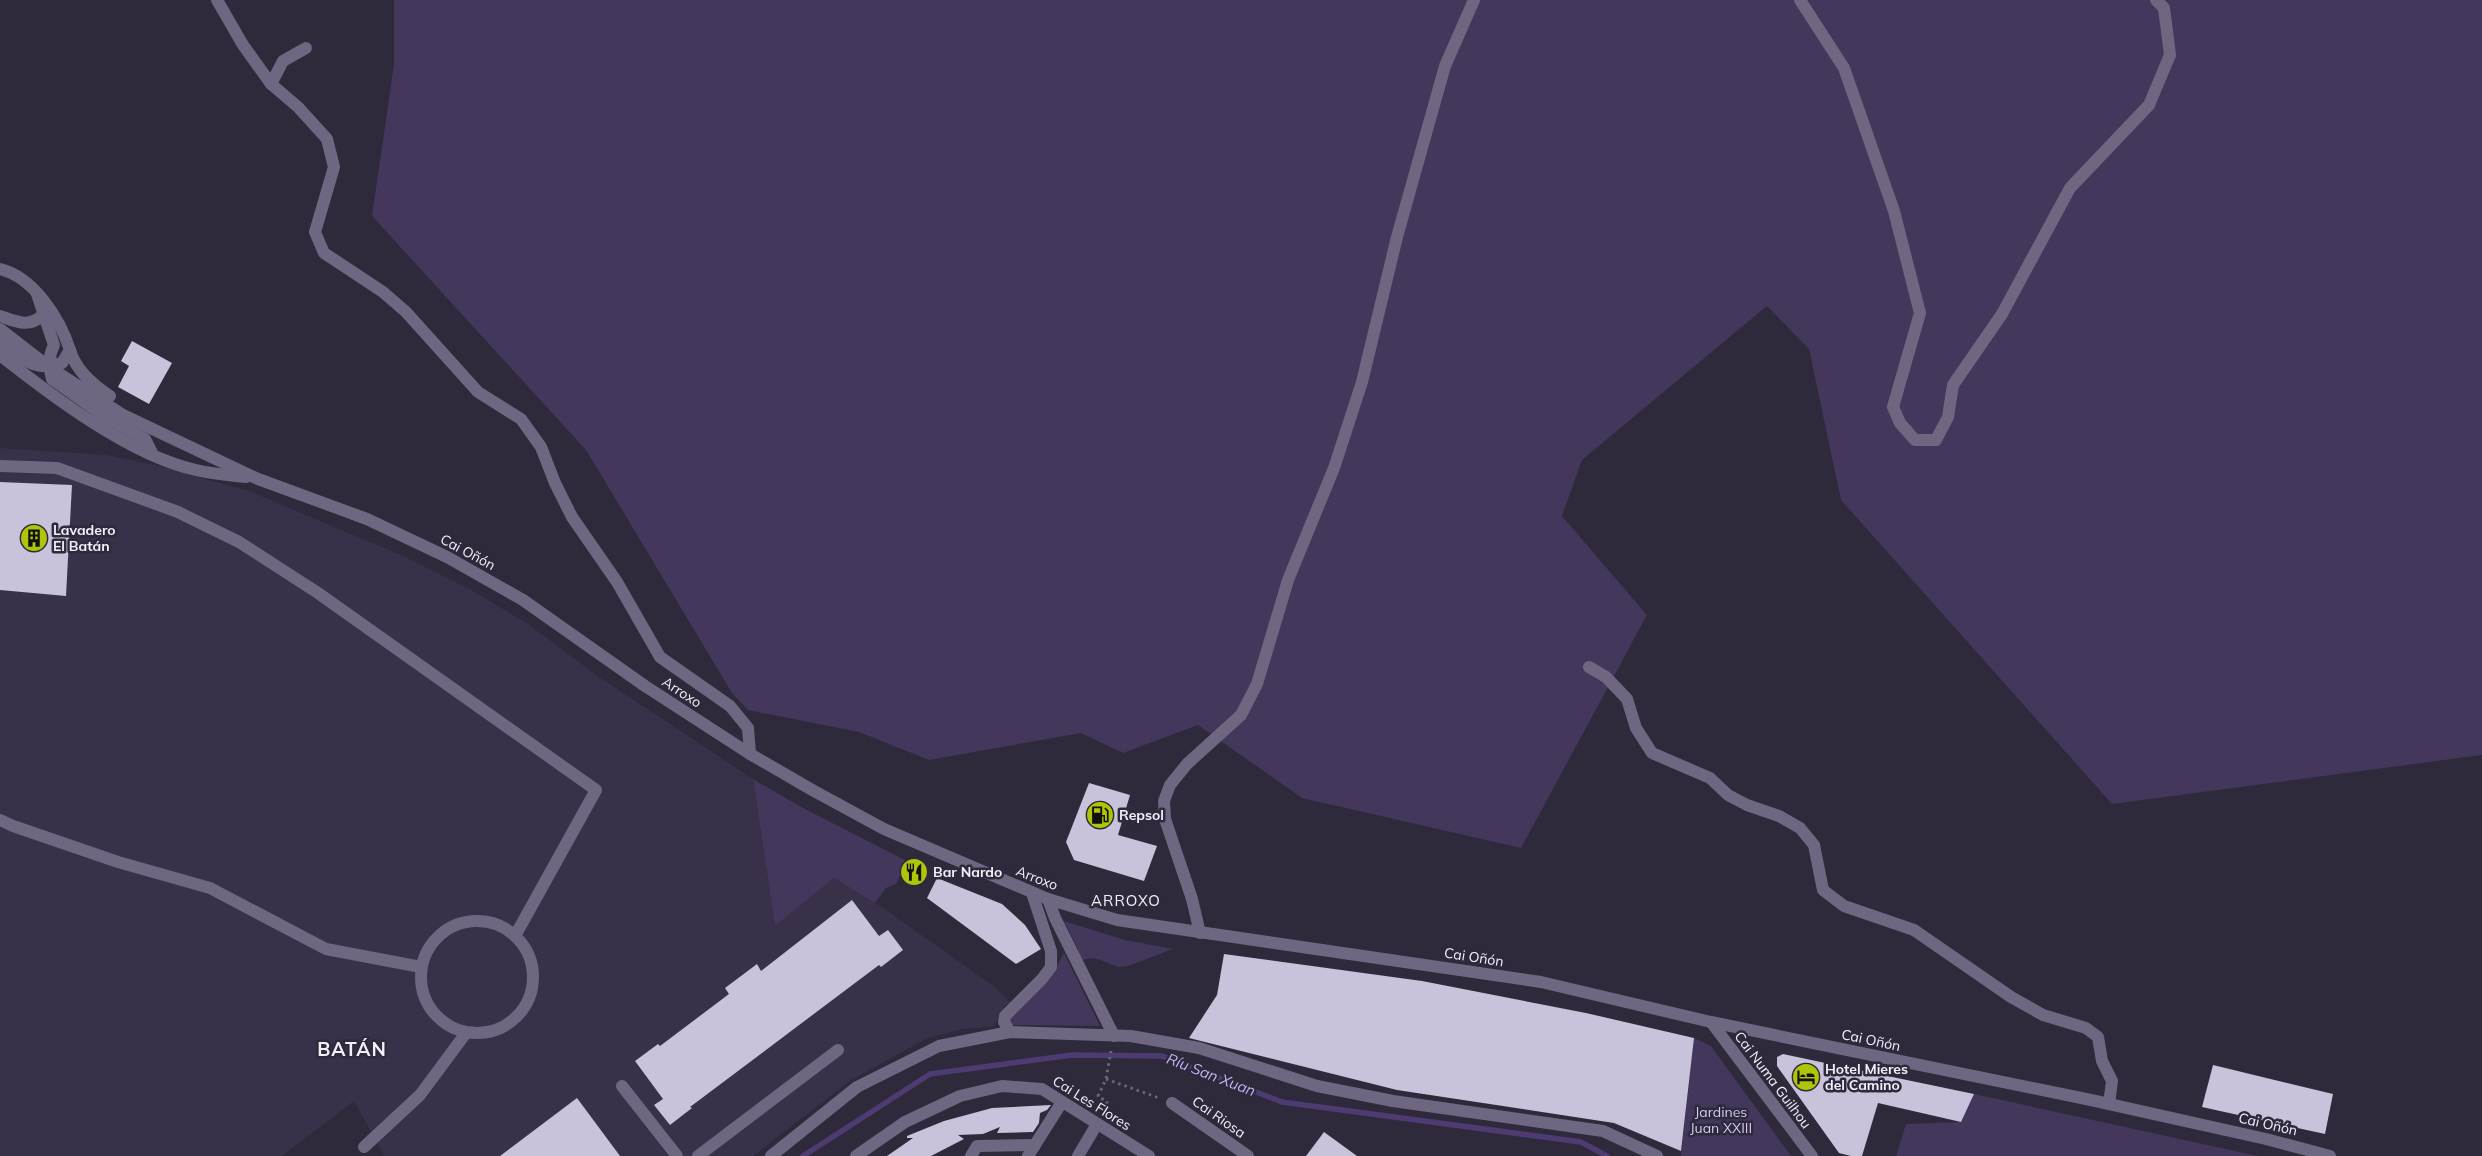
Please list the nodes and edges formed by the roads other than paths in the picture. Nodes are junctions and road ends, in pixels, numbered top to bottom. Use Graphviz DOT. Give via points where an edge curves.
graph roads {
  1 [pos="217,0"];
  2 [pos="1474,0"];
  3 [pos="1800,0"];
  4 [pos="2156,0"];
  5 [pos="306,48"];
  6 [pos="271,84"];
  7 [pos="0,269"];
  8 [pos="37,294"];
  9 [pos="43,315"];
  10 [pos="0,316"];
  11 [pos="0,329"];
  12 [pos="0,342"];
  13 [pos="70,350"];
  14 [pos="0,355"];
  15 [pos="49,368"];
  16 [pos="203,453"];
  17 [pos="153,455"];
  18 [pos="0,466"];
  19 [pos="258,479"];
  20 [pos="1589,667"];
  21 [pos="645,686"];
  22 [pos="750,754"];
  23 [pos="0,820"];
  24 [pos="1032,893"];
  25 [pos="1048,899"];
  26 [pos="1200,933"];
  27 [pos="515,936"];
  28 [pos="1404,961"];
  29 [pos="421,967"];
  30 [pos="1711,1022"];
  31 [pos="1010,1032"];
  32 [pos="466,1033"];
  33 [pos="1114,1036"];
  34 [pos="838,1050"];
  35 [pos="622,1086"];
  36 [pos="1062,1102"];
  37 [pos="1172,1103"];
  38 [pos="2109,1104"];
  39 [pos="1101,1126"];
  40 [pos="1035,1145"];
  41 [pos="364,1147"];
  42 [pos="1146,1155"];
  43 [pos="677,1156"];
  44 [pos="698,1156"];
  45 [pos="770,1156"];
  46 [pos="856,1156"];
  47 [pos="971,1156"];
  48 [pos="1028,1156"];
  49 [pos="1078,1156"];
  50 [pos="1248,1156"];
  51 [pos="1657,1156"];
  52 [pos="1812,1156"];
  53 [pos="2330,1156"];
  1 -- 6 [label="street"];
  2 -- 26 [label="street" via="1444,66 1360,390 1334,468 1288,580 1257,684 1241,715 1187,764 1170,786 1164,801 1164,819 1192,899"];
  3 -- 4 [label="street" via="1844,68 1894,211 1920,313 1893,407 1900,423 1915,440 1936,440 1948,417 1953,385 2002,314 2070,188 2149,105 2170,55 2164,8"];
  5 -- 6 [label="street" via="283,61"];
  6 -- 22 [label="street" via="298,107 327,139 334,167 315,232 324,253 406,312 478,392 521,419 541,447 572,517 617,582 660,657 730,706 748,728"];
  7 -- 8 [label="street" via="25,280"];
  8 -- 9 [label="street"];
  8 -- 13 [label="street" via="63,329"];
  9 -- 10 [label="street" via="35,323 22,324"];
  9 -- 15 [label="street" via="54,345"];
  11 -- 15 [label="street"];
  12 -- 15 [label="street" via="32,366"];
  13 -- 15 [label="street" via="62,364"];
  13 -- 16 [label="street" via="73,360 97,388 192,440"];
  14 -- 17 [label="street" via="112,433"];
  15 -- 16 [label="street" via="123,415"];
  15 -- 17 [label="street" via="52,379 145,440"];
  16 -- 19 [label="street"];
  17 -- 19 [label="street" via="196,470"];
  18 -- 27 [label="street" via="57,468 178,512 239,542 318,593 596,790"];
  19 -- 21 [label="street, Cai Oñón" via="367,519 447,557 523,600"];
  20 -- 38 [label="street" via="1606,677 1627,699 1636,728 1652,753 1710,778 1728,795 1800,828 1814,845 1823,890 1844,906 1914,930 2011,997 2043,1014 2086,1028 2098,1038 2102,1061 2112,1081"];
  21 -- 22 [label="street, Arroxo"];
  22 -- 24 [label="street, Arroxo" via="884,829"];
  23 -- 29 [label="street" via="118,862 210,888 326,949"];
  24 -- 25 [label="street, Arroxo"];
  24 -- 31 [label="street" via="1051,951 1051,967 1005,1016 1004,1022"];
  25 -- 26 [label="street, Arroxo" via="1117,920"];
  25 -- 33 [label="street"];
  26 -- 28 [label="street, Arroxo"];
  27 -- 29 [label="street" via="498,925 474,921 455,925 440,934 428,948"];
  27 -- 32 [label="street" via="526,949 532,968 532,988 526,1004 501,1028 486,1033"];
  28 -- 30 [label="street, Cai Oñón" via="1540,982"];
  29 -- 32 [label="street" via="422,991 430,1010 445,1024"];
  30 -- 38 [label="street, Cai Oñón"];
  30 -- 52 [label="street, Cai Numa Guilhou"];
  31 -- 33 [label="street"];
  31 -- 45 [label="street" via="939,1046 857,1087"];
  32 -- 41 [label="street" via="420,1094"];
  33 -- 51 [label="street" via="1199,1048 1317,1086 1393,1102 1603,1131"];
  34 -- 44 [label="street"];
  35 -- 43 [label="street"];
  36 -- 39 [label="street, Cai Les Flores"];
  36 -- 40 [label="street"];
  36 -- 46 [label="street, Cai Les Flores" via="1042,1088 1002,1086 960,1096 905,1122"];
  37 -- 50 [label="street, Cai Riosa"];
  38 -- 53 [label="street, Cai Oñón"];
  39 -- 42 [label="street, Cai Les Flores"];
  39 -- 49 [label="street"];
  40 -- 47 [label="street" via="977,1146"];
  40 -- 48 [label="street"];
}
